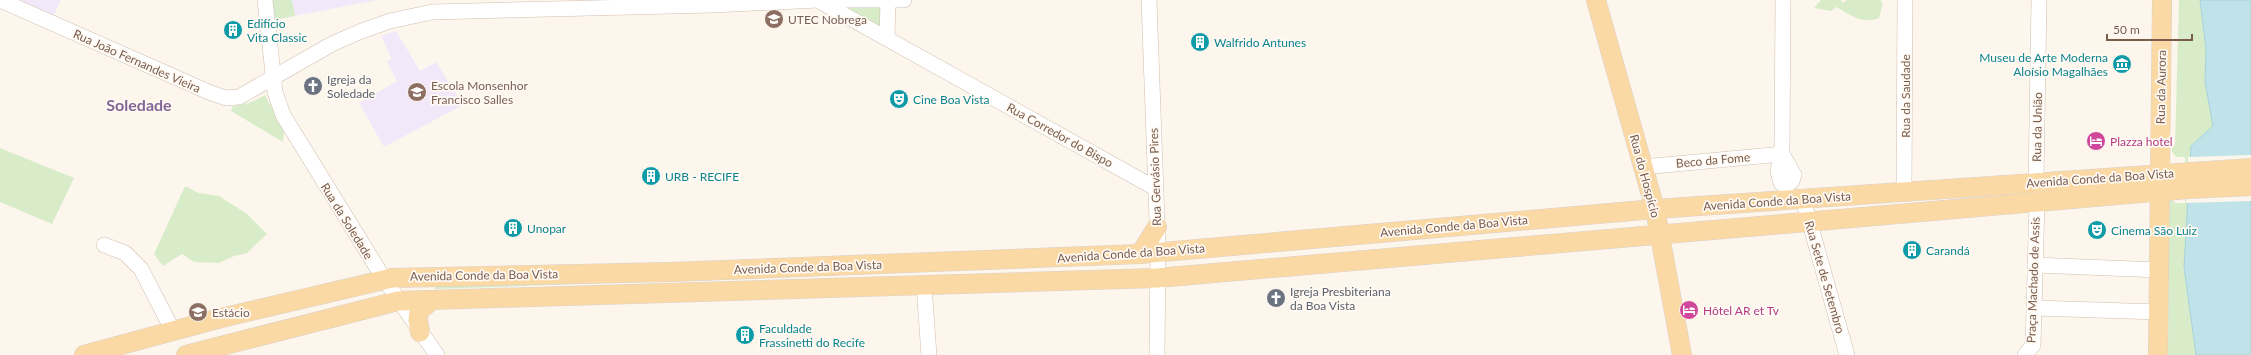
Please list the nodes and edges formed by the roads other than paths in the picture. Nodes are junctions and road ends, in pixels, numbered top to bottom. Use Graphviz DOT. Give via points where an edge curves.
graph roads {
  1 [pos="0,0"];
  2 [pos="265,0"];
  3 [pos="818,0"];
  4 [pos="888,0"];
  5 [pos="904,0"];
  6 [pos="1149,0"];
  7 [pos="1596,0"];
  8 [pos="1783,0"];
  9 [pos="1905,0"];
  10 [pos="2039,0"];
  11 [pos="2162,0"];
  12 [pos="887,38"];
  13 [pos="274,79"];
  14 [pos="1643,167"];
  15 [pos="2251,168"];
  16 [pos="2160,173"];
  17 [pos="2186,180"];
  18 [pos="2036,183"];
  19 [pos="2251,186"];
  20 [pos="1155,188"];
  21 [pos="1904,192"];
  22 [pos="2160,192"];
  23 [pos="1803,199"];
  24 [pos="2037,203"];
  25 [pos="1655,209"];
  26 [pos="1810,222"];
  27 [pos="1157,227"];
  28 [pos="1660,235"];
  29 [pos="104,245"];
  30 [pos="1149,253"];
  31 [pos="2035,265"];
  32 [pos="2159,270"];
  33 [pos="1157,278"];
  34 [pos="384,279"];
  35 [pos="924,285"];
  36 [pos="432,300"];
  37 [pos="398,301"];
  38 [pos="2034,308"];
  39 [pos="2159,312"];
  40 [pos="173,331"];
  41 [pos="420,332"];
  42 [pos="84,355"];
  43 [pos="186,355"];
  44 [pos="437,355"];
  45 [pos="929,355"];
  46 [pos="1157,355"];
  47 [pos="1682,355"];
  48 [pos="1847,355"];
  49 [pos="2025,355"];
  50 [pos="2158,355"];
  1 -- 13 [label="street, Rua João Fernandes Vieira" via="226,98 239,97"];
  2 -- 13 [label="street, Rua da Soledade"];
  3 -- 4 [label="street, Rua João Fernandes Vieira"];
  3 -- 12 [label="street, Rua Corredor do Bispo"];
  3 -- 13 [label="street, Rua João Fernandes Vieira" via="432,12 390,21 359,32 332,44"];
  4 -- 5 [label="street, Rua João Fernandes Vieira"];
  4 -- 12 [label="street"];
  6 -- 20 [label="street, Rua Gervásio Pires"];
  7 -- 14 [label="main road, Rua do Hospício"];
  8 -- 14 [label="street, Beco da Fome" via="1782,154"];
  9 -- 21 [label="street, Rua da Saudade"];
  10 -- 18 [label="street, Rua da União"];
  11 -- 16 [label="main road, Rua da Aurora"];
  12 -- 20 [label="street, Rua Corredor do Bispo"];
  13 -- 34 [label="street, Rua da Soledade" via="283,115 295,137"];
  14 -- 25 [label="main road, Rua do Hospício"];
  15 -- 17 [label="main road"];
  16 -- 17 [label="main road, Avenida Conde da Boa Vista"];
  16 -- 18 [label="main road, Avenida Conde da Boa Vista"];
  16 -- 22 [label="main road, Rua da Aurora"];
  17 -- 19 [label="main road"];
  17 -- 22 [label="main road, Avenida Conde da Boa Vista"];
  18 -- 21 [label="main road, Avenida Conde da Boa Vista"];
  20 -- 27 [label="street, Rua Gervásio Pires"];
  21 -- 23 [label="main road, Avenida Conde da Boa Vista"];
  22 -- 24 [label="main road, Avenida Conde da Boa Vista"];
  22 -- 32 [label="main road, Rua da Aurora"];
  23 -- 25 [label="main road, Avenida Conde da Boa Vista"];
  23 -- 26 [label="street, Rua Sete de Setembro"];
  24 -- 26 [label="main road, Avenida Conde da Boa Vista"];
  24 -- 31 [label="street, Praça Machado de Assis"];
  25 -- 28 [label="main road, Rua do Hospício"];
  25 -- 30 [label="main road, Avenida Conde da Boa Vista"];
  26 -- 28 [label="main road, Avenida Conde da Boa Vista"];
  26 -- 48 [label="street, Rua Sete de Setembro"];
  27 -- 30 [label="main road"];
  28 -- 33 [label="main road, Avenida Conde da Boa Vista"];
  28 -- 47 [label="main road, Rua do Hospício"];
  29 -- 40 [label="street" via="125,253 141,269"];
  30 -- 33 [label="street"];
  30 -- 34 [label="main road, Avenida Conde da Boa Vista"];
  31 -- 32 [label="street"];
  31 -- 38 [label="street, Praça Machado de Assis"];
  32 -- 39 [label="main road, Rua da Aurora"];
  33 -- 35 [label="main road, Avenida Conde da Boa Vista"];
  33 -- 46 [label="street"];
  34 -- 37 [label="street, Rua da Soledade"];
  34 -- 40 [label="main road, Avenida Conde da Boa Vista"];
  35 -- 36 [label="main road, Avenida Conde da Boa Vista"];
  35 -- 45 [label="street"];
  36 -- 37 [label="main road, Avenida Conde da Boa Vista"];
  36 -- 41 [label="main road" via="419,310"];
  37 -- 41 [label="street, Rua da Soledade"];
  37 -- 43 [label="main road, Avenida Conde da Boa Vista"];
  38 -- 39 [label="street"];
  38 -- 49 [label="street, Praça Machado de Assis" via="2033,345"];
  39 -- 50 [label="main road, Rua da Aurora"];
  40 -- 42 [label="main road, Avenida Conde da Boa Vista"];
  41 -- 44 [label="street, Rua da Soledade"];
}
